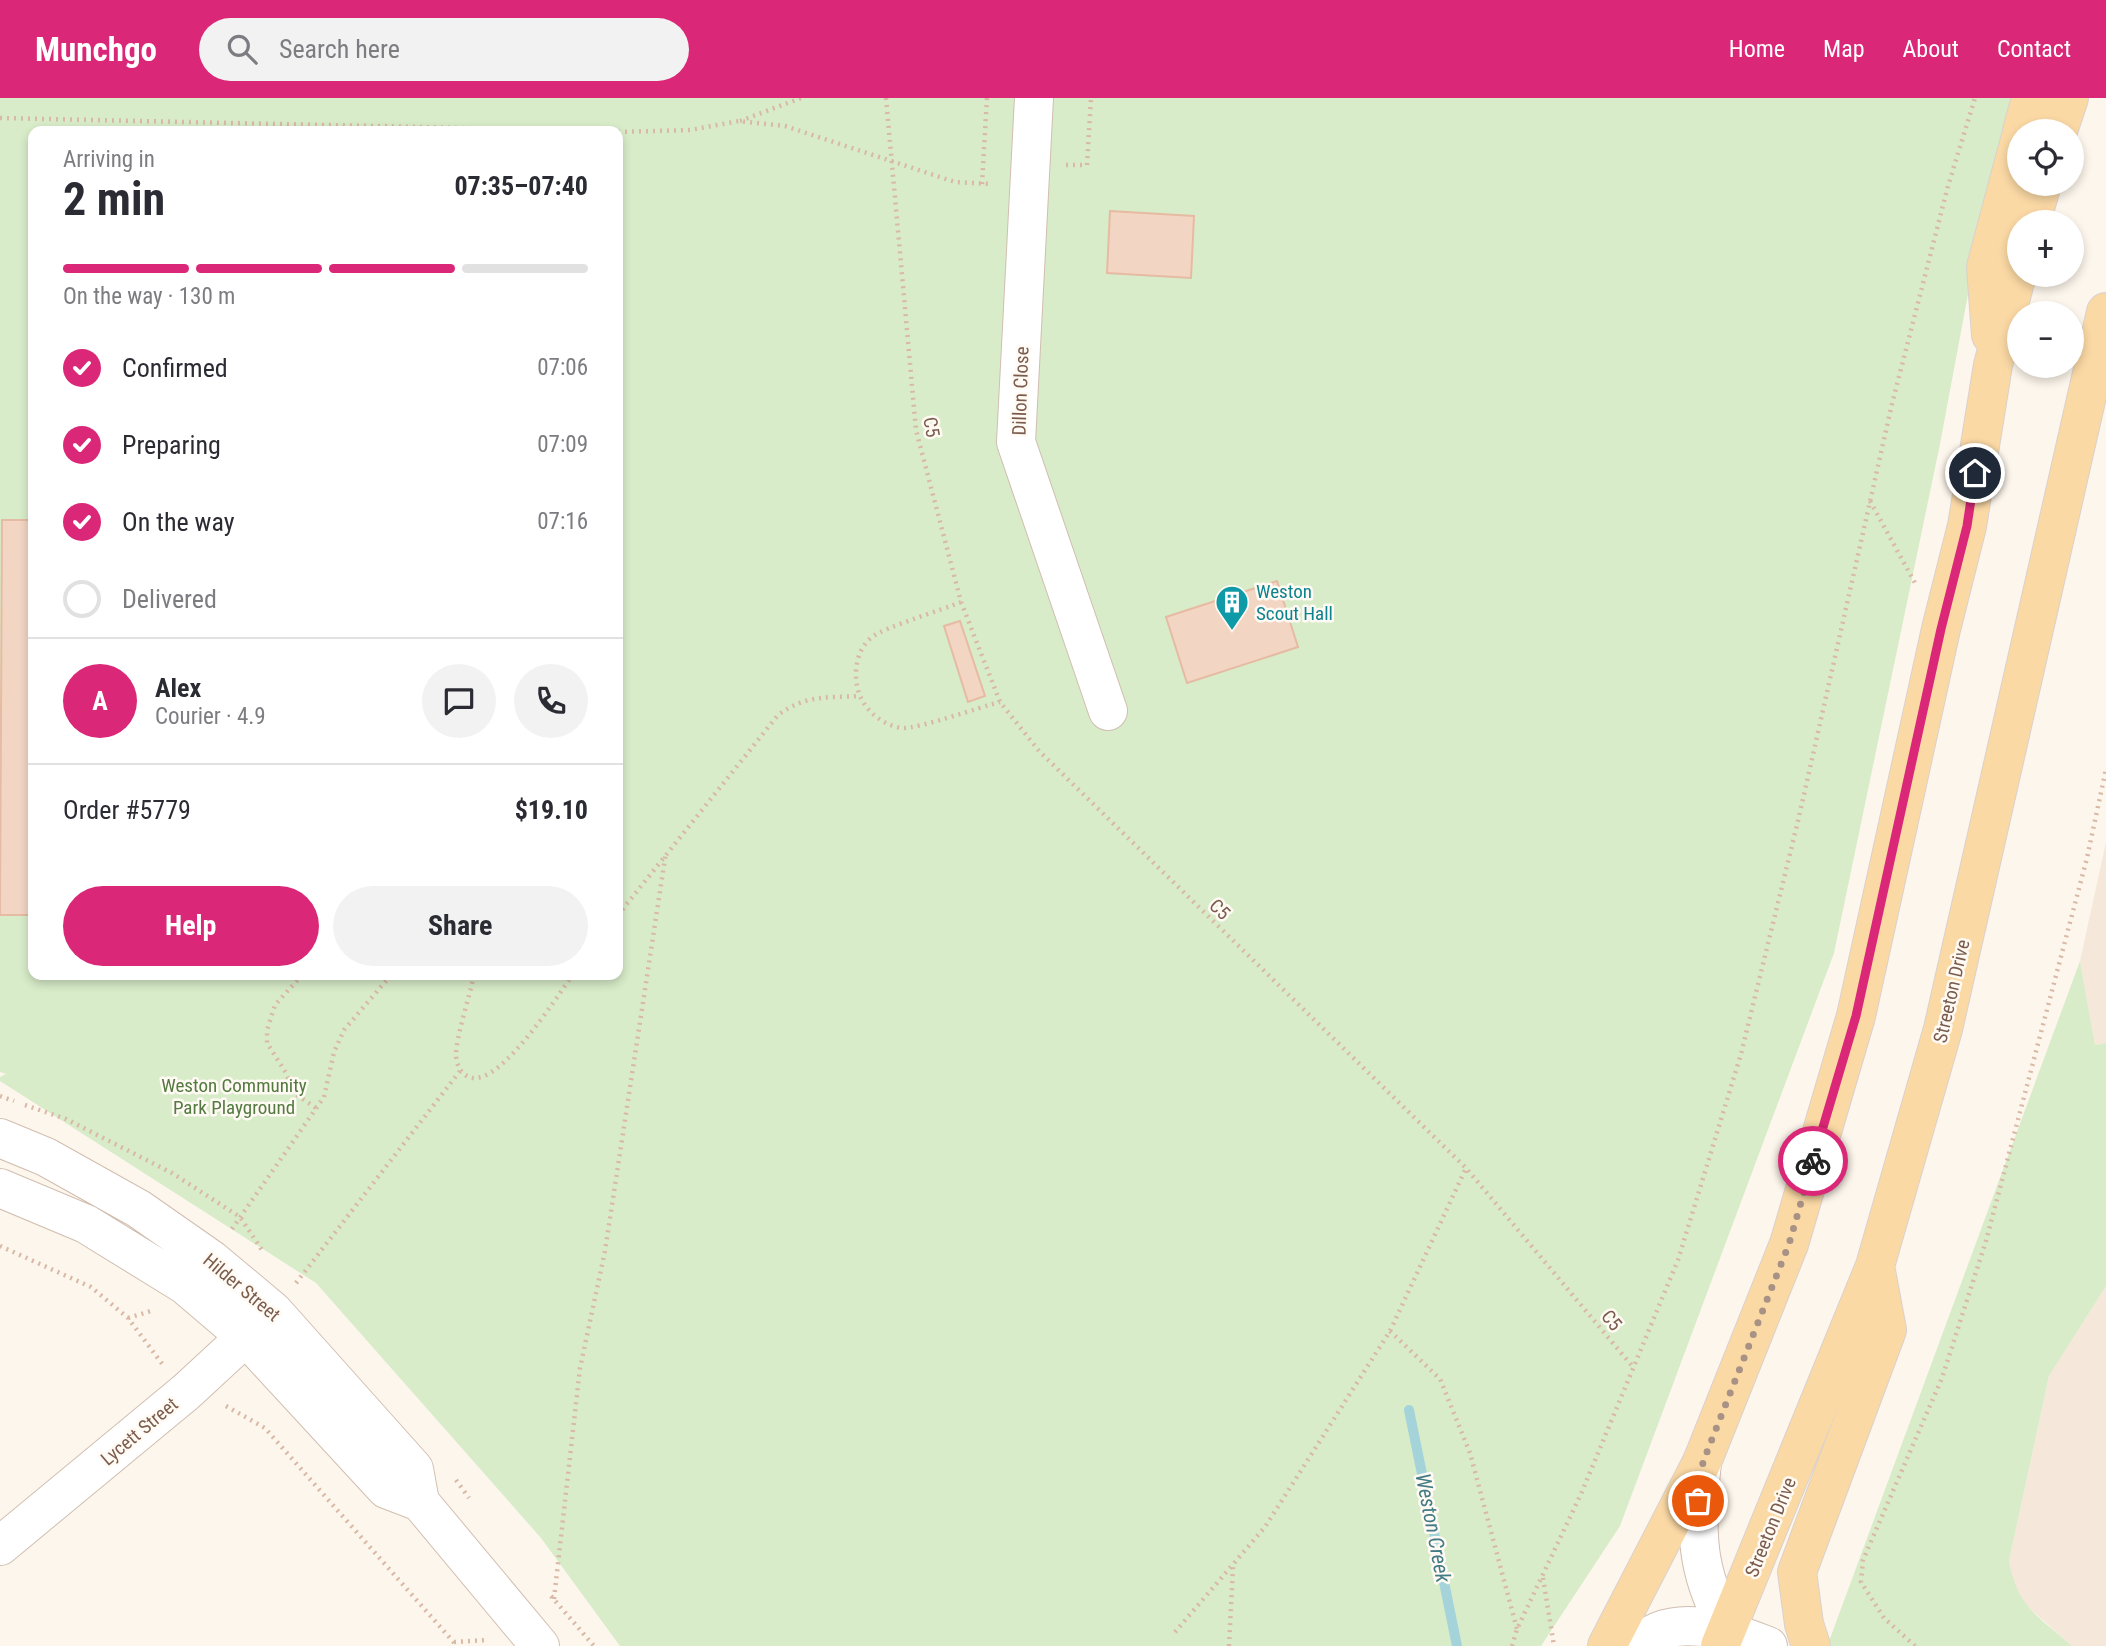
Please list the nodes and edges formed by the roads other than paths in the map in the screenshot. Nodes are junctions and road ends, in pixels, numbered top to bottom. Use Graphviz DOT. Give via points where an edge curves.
graph roads {
  1 [pos="1034,98"];
  2 [pos="2031,98"];
  3 [pos="2069,98"];
  4 [pos="2025,119"];
  5 [pos="2062,119"];
  6 [pos="2007,189"];
  7 [pos="2014,287"];
  8 [pos="2106,312"];
  9 [pos="1993,365"];
  10 [pos="1108,711"];
  11 [pos="0,1138"];
  12 [pos="0,1188"];
  13 [pos="1875,1266"];
  14 [pos="198,1272"];
  15 [pos="274,1311"];
  16 [pos="246,1337"];
  17 [pos="1703,1462"];
  18 [pos="420,1502"];
  19 [pos="0,1546"];
  20 [pos="1729,1641"];
  21 [pos="540,1646"];
  22 [pos="1607,1646"];
  23 [pos="1637,1646"];
  24 [pos="1768,1646"];
  25 [pos="1811,1646"];
  1 -- 10 [label="street, Dillon Close" via="1016,442"];
  2 -- 4 [label="main road"];
  3 -- 5 [label="main road"];
  6 -- 9 [label="main road" via="1986,267"];
  7 -- 9 [label="main road"];
  8 -- 13 [label="main road, Streeton Drive" via="1943,1029"];
  9 -- 17 [label="main road" via="1967,526 1856,1016 1789,1244"];
  11 -- 14 [label="street, Hilder Street" via="46,1157 139,1209"];
  12 -- 14 [label="street, Hilder Street"];
  13 -- 20 [label="main road, Streeton Drive"];
  13 -- 25 [label="main road" via="1887,1330 1797,1572"];
  14 -- 15 [label="street, Hilder Street"];
  14 -- 16 [label="street, Hilder Street"];
  15 -- 16 [label="street, Lycett Street"];
  15 -- 18 [label="street, Hilder Street" via="414,1469"];
  16 -- 18 [label="street, Hilder Street" via="386,1489"];
  16 -- 19 [label="street, Lycett Street"];
  17 -- 20 [label="street" via="1698,1545 1703,1573"];
  17 -- 22 [label="main road"];
  18 -- 21 [label="street, Hilder Street"];
  20 -- 23 [label="street" via="1691,1627 1668,1629"];
  20 -- 24 [label="street"];
}
